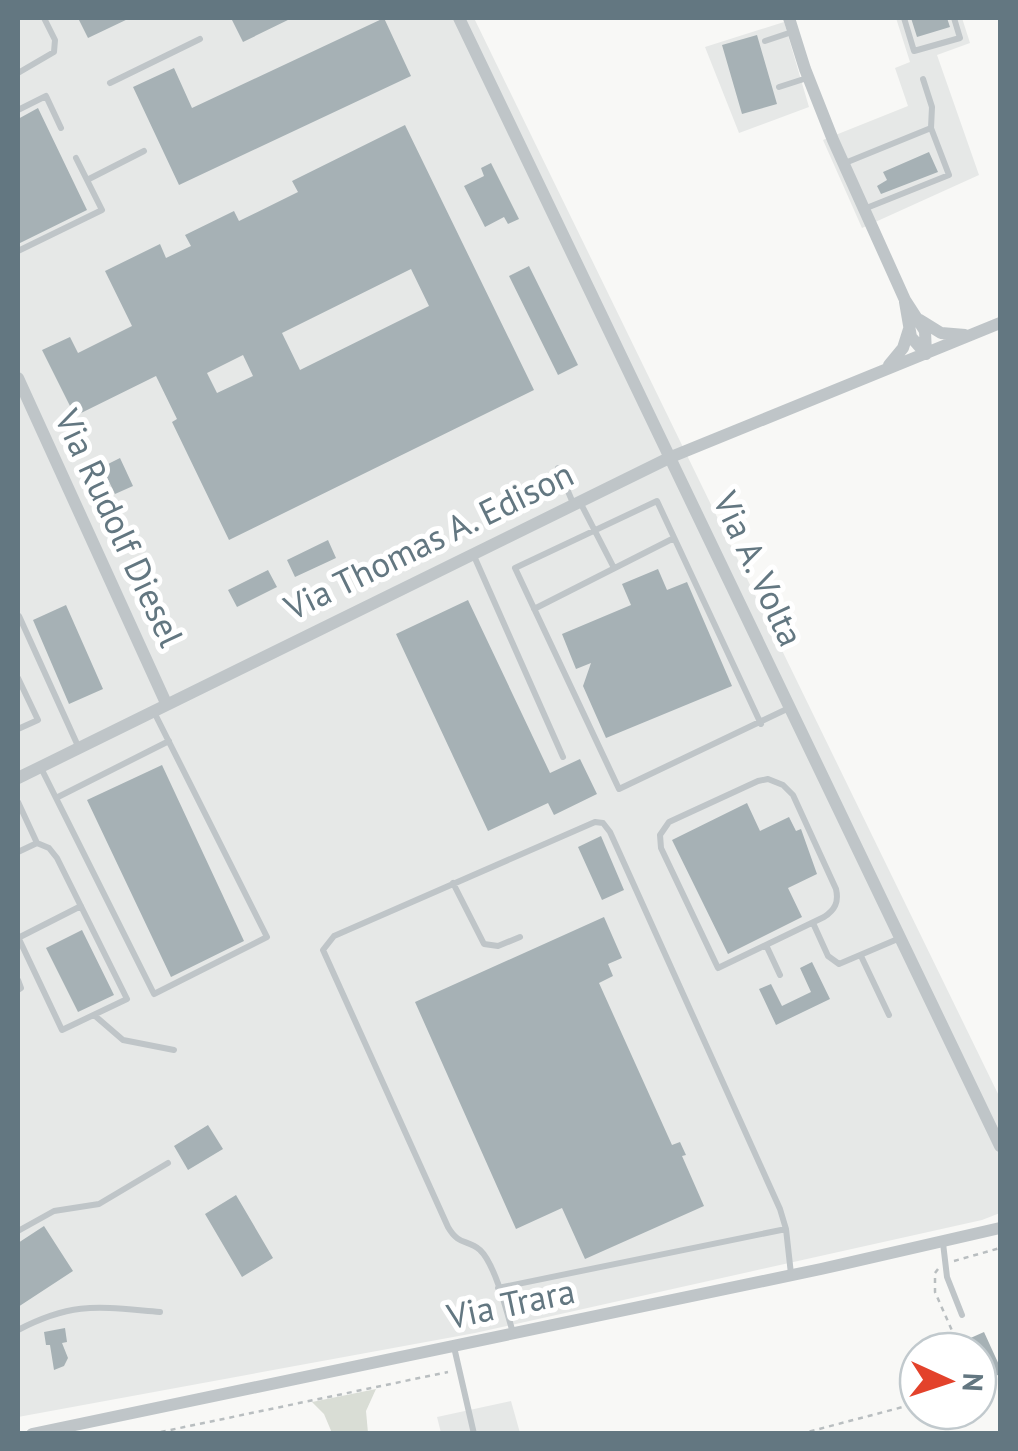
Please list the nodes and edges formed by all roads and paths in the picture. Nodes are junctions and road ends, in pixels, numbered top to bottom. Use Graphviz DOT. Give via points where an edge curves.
graph roads {
  1 [pos="44,18"];
  2 [pos="459,18"];
  3 [pos="904,18"];
  4 [pos="954,18"];
  5 [pos="791,24"];
  6 [pos="200,39"];
  7 [pos="765,41"];
  8 [pos="18,73"];
  9 [pos="808,78"];
  10 [pos="923,79"];
  11 [pos="110,82"];
  12 [pos="779,87"];
  13 [pos="18,110"];
  14 [pos="61,128"];
  15 [pos="931,128"];
  16 [pos="144,152"];
  17 [pos="76,158"];
  18 [pos="844,163"];
  19 [pos="87,180"];
  20 [pos="864,209"];
  21 [pos="18,251"];
  22 [pos="1000,323"];
  23 [pos="915,324"];
  24 [pos="978,332"];
  25 [pos="926,354"];
  26 [pos="875,375"];
  27 [pos="18,378"];
  28 [pos="672,457"];
  29 [pos="558,468"];
  30 [pos="576,502"];
  31 [pos="594,530"];
  32 [pos="674,538"];
  33 [pos="474,554"];
  34 [pos="614,568"];
  35 [pos="534,608"];
  36 [pos="19,616"];
  37 [pos="18,678"];
  38 [pos="160,706"];
  39 [pos="790,708"];
  40 [pos="761,724"];
  41 [pos="18,730"];
  42 [pos="169,742"];
  43 [pos="79,747"];
  44 [pos="564,757"];
  45 [pos="41,766"];
  46 [pos="18,778"];
  47 [pos="56,798"];
  48 [pos="18,802"];
  49 [pos="20,812"];
  50 [pos="37,843"];
  51 [pos="18,852"];
  52 [pos="453,884"];
  53 [pos="81,906"];
  54 [pos="813,923"];
  55 [pos="520,937"];
  56 [pos="901,937"];
  57 [pos="18,938"];
  58 [pos="766,945"];
  59 [pos="861,956"];
  60 [pos="780,975"];
  61 [pos="18,980"];
  62 [pos="18,990"];
  63 [pos="94,1015"];
  64 [pos="889,1015"];
  65 [pos="174,1050"];
  66 [pos="1000,1146"];
  67 [pos="168,1163"];
  68 [pos="998,1227"];
  69 [pos="786,1229"];
  70 [pos="18,1231"];
  71 [pos="942,1242"];
  72 [pos="1000,1248"];
  73 [pos="945,1264"];
  74 [pos="791,1276"];
  75 [pos="498,1288"];
  76 [pos="160,1312"];
  77 [pos="962,1315"];
  78 [pos="18,1330"];
  79 [pos="952,1331"];
  80 [pos="513,1334"];
  81 [pos="454,1346"];
  82 [pos="459,1370"];
  83 [pos="898,1408"];
  84 [pos="32,1434"];
  85 [pos="151,1434"];
  86 [pos="474,1434"];
  87 [pos="800,1434"];
  1 -- 8 [label="lane" via="54,52"];
  2 -- 28 [label="street, Via A. Volta"];
  3 -- 4 [label="lane" via="914,52 960,38"];
  5 -- 7 [label="lane"];
  5 -- 9 [label="street"];
  6 -- 11 [label="lane"];
  9 -- 12 [label="lane"];
  9 -- 18 [label="street"];
  10 -- 15 [label="lane"];
  13 -- 14 [label="lane" via="46,96"];
  15 -- 18 [label="lane"];
  15 -- 20 [label="lane" via="950,174"];
  16 -- 19 [label="lane"];
  17 -- 19 [label="lane"];
  18 -- 20 [label="street"];
  19 -- 21 [label="lane" via="102,210"];
  20 -- 23 [label="street"];
  22 -- 24 [label="street, Via Thomas A. Edison"];
  23 -- 24 [label="street" via="953,336"];
  23 -- 25 [label="street" via="925,331"];
  23 -- 26 [label="street" via="898,356"];
  24 -- 25 [label="street, Via Thomas A. Edison"];
  25 -- 26 [label="street, Via Thomas A. Edison"];
  26 -- 28 [label="street, Via Thomas A. Edison"];
  27 -- 38 [label="street, Via Rudolf Diesel"];
  28 -- 30 [label="street, Via Thomas A. Edison"];
  28 -- 39 [label="street, Via A. Volta"];
  29 -- 30 [label="lane"];
  30 -- 31 [label="lane"];
  30 -- 33 [label="street, Via Thomas A. Edison"];
  31 -- 32 [label="lane" via="657,501"];
  31 -- 34 [label="lane"];
  31 -- 35 [label="lane" via="515,568"];
  32 -- 34 [label="lane"];
  32 -- 40 [label="lane"];
  33 -- 38 [label="street, Via Thomas A. Edison"];
  33 -- 44 [label="lane"];
  34 -- 35 [label="lane"];
  35 -- 40 [label="lane" via="619,789"];
  36 -- 43 [label="lane"];
  37 -- 41 [label="lane" via="38,720"];
  38 -- 42 [label="lane"];
  38 -- 43 [label="street, Via Thomas A. Edison"];
  39 -- 40 [label="lane"];
  39 -- 56 [label="street, Via A. Volta"];
  42 -- 47 [label="lane"];
  42 -- 47 [label="lane" via="266,937 154,994"];
  43 -- 45 [label="street, Via Thomas A. Edison"];
  45 -- 46 [label="street, Via Thomas A. Edison"];
  45 -- 47 [label="lane"];
  48 -- 49 [label="lane"];
  49 -- 50 [label="lane"];
  50 -- 51 [label="lane"];
  50 -- 53 [label="lane" via="53,852"];
  52 -- 55 [label="lane" via="484,944"];
  52 -- 69 [label="lane" via="590,824 608,829"];
  52 -- 75 [label="lane" via="334,936 323,954 451,1232 482,1253"];
  53 -- 57 [label="lane"];
  53 -- 63 [label="lane" via="127,999"];
  54 -- 58 [label="lane"];
  54 -- 58 [label="lane" via="832,911 836,893 784,785 758,781 669,822 660,843 718,968"];
  54 -- 59 [label="lane" via="833,961"];
  56 -- 59 [label="lane"];
  56 -- 66 [label="street, Via A. Volta"];
  57 -- 63 [label="lane" via="62,1030"];
  58 -- 60 [label="lane"];
  59 -- 64 [label="lane"];
  61 -- 62 [label="lane"];
  63 -- 65 [label="lane" via="123,1040"];
  67 -- 70 [label="lane" via="99,1204 54,1211"];
  68 -- 71 [label="street, Via Trara"];
  69 -- 74 [label="lane"];
  69 -- 75 [label="lane"];
  71 -- 73 [label="lane"];
  71 -- 74 [label="street, Via Trara"];
  72 -- 73 [label="path"];
  73 -- 77 [label="lane"];
  73 -- 79 [label="path" via="934,1273 934,1292"];
  74 -- 80 [label="street, Via Trara"];
  75 -- 80 [label="lane"];
  76 -- 78 [label="lane" via="80,1307"];
  80 -- 81 [label="street, Via Trara"];
  81 -- 82 [label="lane"];
  81 -- 84 [label="street, Via Trara"];
  82 -- 85 [label="path"];
  82 -- 86 [label="lane"];
  83 -- 87 [label="path"];
}
